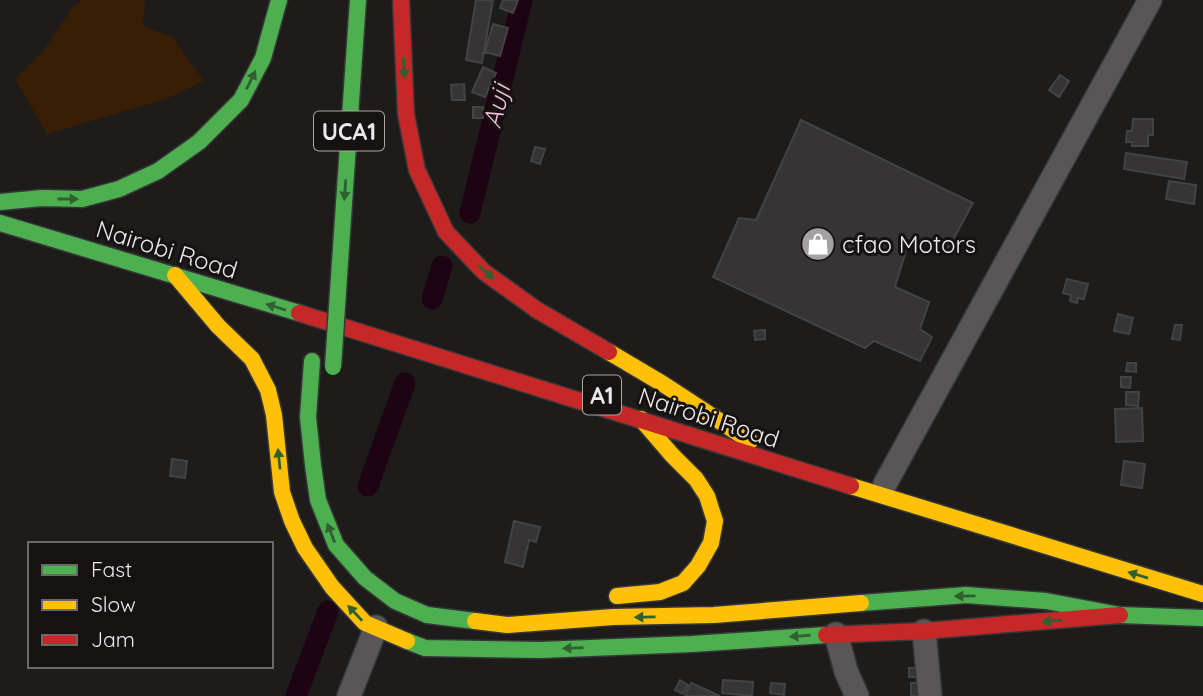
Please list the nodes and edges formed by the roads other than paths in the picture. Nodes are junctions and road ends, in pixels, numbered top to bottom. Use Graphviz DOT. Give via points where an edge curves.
graph roads {
  1 [pos="279,0"];
  2 [pos="358,0"];
  3 [pos="401,0"];
  4 [pos="1150,0"];
  5 [pos="0,202"];
  6 [pos="0,213"];
  7 [pos="0,223"];
  8 [pos="175,275"];
  9 [pos="315,299"];
  10 [pos="333,372"];
  11 [pos="641,419"];
  12 [pos="750,440"];
  13 [pos="885,484"];
  14 [pos="1203,580"];
  15 [pos="1203,594"];
  16 [pos="602,596"];
  17 [pos="1120,615"];
  18 [pos="1203,618"];
  19 [pos="376,627"];
  20 [pos="924,631"];
  21 [pos="836,634"];
  22 [pos="349,696"];
  23 [pos="857,696"];
  24 [pos="930,696"];
  5 -- 1 [label="main road, one-way" via="82,199 120,189 158,171 199,142 241,100 262,58"];
  2 -- 10 [label="main road, UCA1, one-way, bridge"];
  3 -- 12 [label="main road, one-way" via="406,114 417,170 446,232 484,272 537,310"];
  4 -- 13 [label="street"];
  6 -- 12 [label="main road, Nairobi Road / A1"];
  7 -- 8 [label="main road, Nairobi Road / A1"];
  11 -- 8 [label="main road, Nairobi Road / A1, one-way"];
  19 -- 8 [label="main road, one-way" via="365,623 332,587 292,521 282,492 271,402 252,359"];
  17 -- 9 [label="main road, one-way" via="1046,601 966,595 714,615 507,625 428,615 395,601 365,579 336,545 318,500 308,417"];
  15 -- 11 [label="main road, Nairobi Road / A1, one-way"];
  11 -- 16 [label="main road" via="707,496 715,521 711,543 683,583 660,592"];
  12 -- 13 [label="main road, Nairobi Road / A1"];
  13 -- 14 [label="main road, Nairobi Road / A1"];
  17 -- 18 [label="main road"];
  17 -- 20 [label="main road, one-way"];
  21 -- 19 [label="main road, one-way" via="540,650 425,648"];
  19 -- 22 [label="street"];
  20 -- 21 [label="main road"];
  20 -- 24 [label="street"];
  21 -- 23 [label="street"];
}
